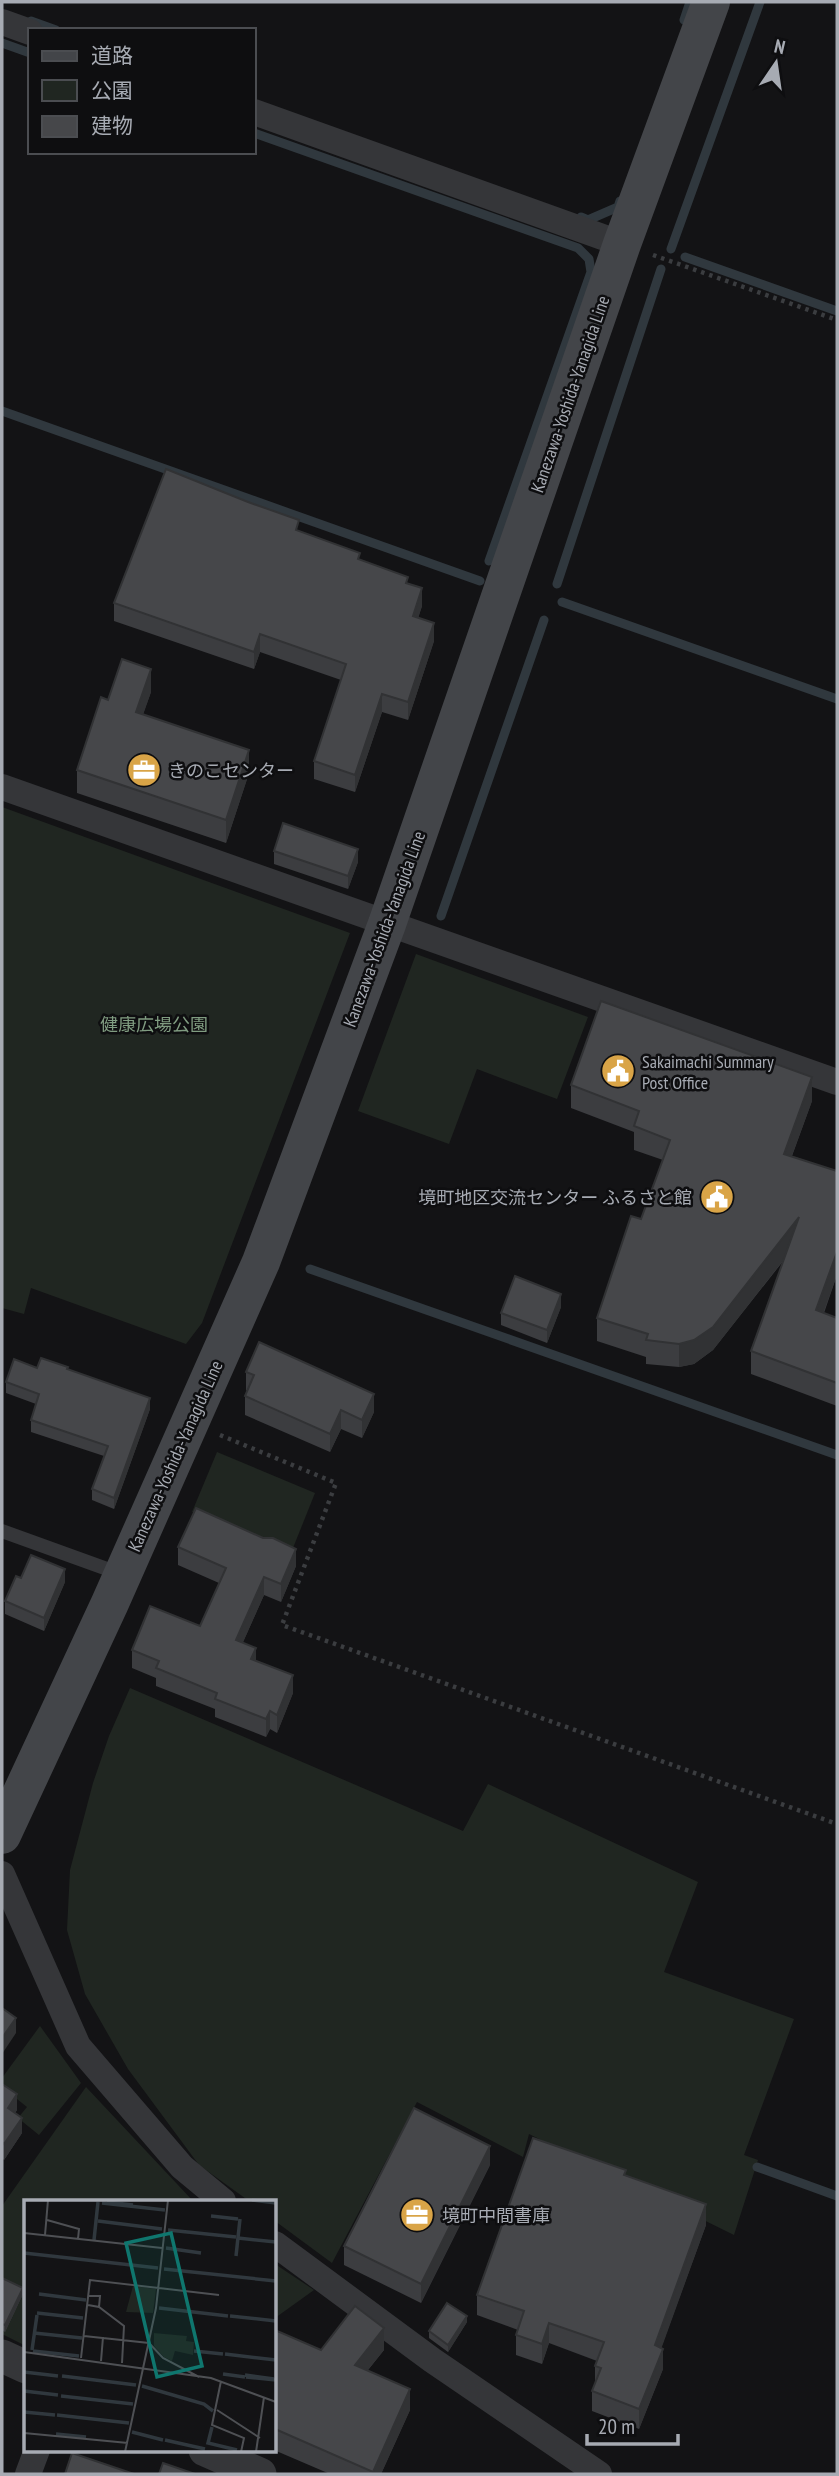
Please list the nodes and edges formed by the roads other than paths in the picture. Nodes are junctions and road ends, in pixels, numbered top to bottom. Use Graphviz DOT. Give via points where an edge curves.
graph roads {
  1 [pos="711,2"];
  2 [pos="2,22"];
  3 [pos="28,31"];
  4 [pos="256,113"];
  5 [pos="622,244"];
  6 [pos="2,787"];
  7 [pos="387,924"];
  8 [pos="837,1082"];
  9 [pos="2,1531"];
  10 [pos="122,1574"];
  11 [pos="2,1835"];
  12 [pos="2,1874"];
  13 [pos="222,2200"];
  14 [pos="276,2245"];
  15 [pos="2,2356"];
  16 [pos="24,2366"];
  17 [pos="36,2452"];
  18 [pos="210,2452"];
  19 [pos="28,2474"];
  20 [pos="260,2474"];
  21 [pos="599,2474"];
  1 -- 5 [label="main road, Kanezawa-Yoshida-Yanagida Line"];
  2 -- 3 [label="street"];
  4 -- 5 [label="street"];
  5 -- 7 [label="main road, Kanezawa-Yoshida-Yanagida Line"];
  6 -- 7 [label="street"];
  7 -- 8 [label="street"];
  7 -- 10 [label="main road, Kanezawa-Yoshida-Yanagida Line" via="261,1262"];
  9 -- 10 [label="lane"];
  10 -- 11 [label="main road, Kanezawa-Yoshida-Yanagida Line"];
  12 -- 13 [label="street" via="78,2046 182,2167"];
  14 -- 21 [label="street" via="432,2361"];
  15 -- 16 [label="street"];
  17 -- 19 [label="street"];
  18 -- 20 [label="street"];
}
